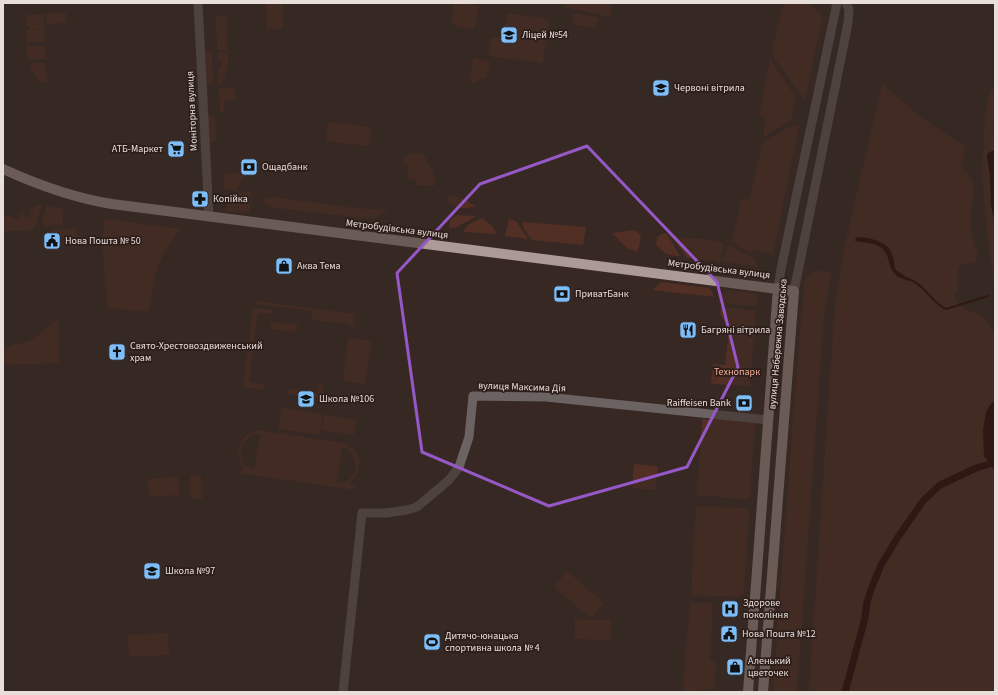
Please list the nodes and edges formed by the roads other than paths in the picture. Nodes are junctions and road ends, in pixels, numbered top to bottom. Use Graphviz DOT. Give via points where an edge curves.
graph roads {
  1 [pos="198,3"];
  2 [pos="837,3"];
  3 [pos="846,3"];
  4 [pos="3,168"];
  5 [pos="209,217"];
  6 [pos="778,288"];
  7 [pos="794,291"];
  8 [pos="768,420"];
  9 [pos="343,692"];
  10 [pos="748,692"];
  11 [pos="763,692"];
  1 -- 5 [label="street, Моніторна вулиця"];
  2 -- 6 [label="street, вулиця Набережна Заводська"];
  3 -- 7 [label="street, вулиця Набережна Заводська" via="849,9 848,23"];
  4 -- 5 [label="main road, Метробудівська вулиця" via="50,189 80,198"];
  5 -- 6 [label="main road, Метробудівська вулиця"];
  6 -- 7 [label="main road, Метробудівська вулиця"];
  6 -- 8 [label="main road, вулиця Набережна Заводська"];
  7 -- 11 [label="main road, вулиця Набережна Заводська"];
  8 -- 9 [label="street, вулиця Максима Дія" via="546,397 473,396 469,437 460,467 450,480 417,507 386,513 362,513"];
  8 -- 10 [label="main road, вулиця Набережна Заводська"];
}
